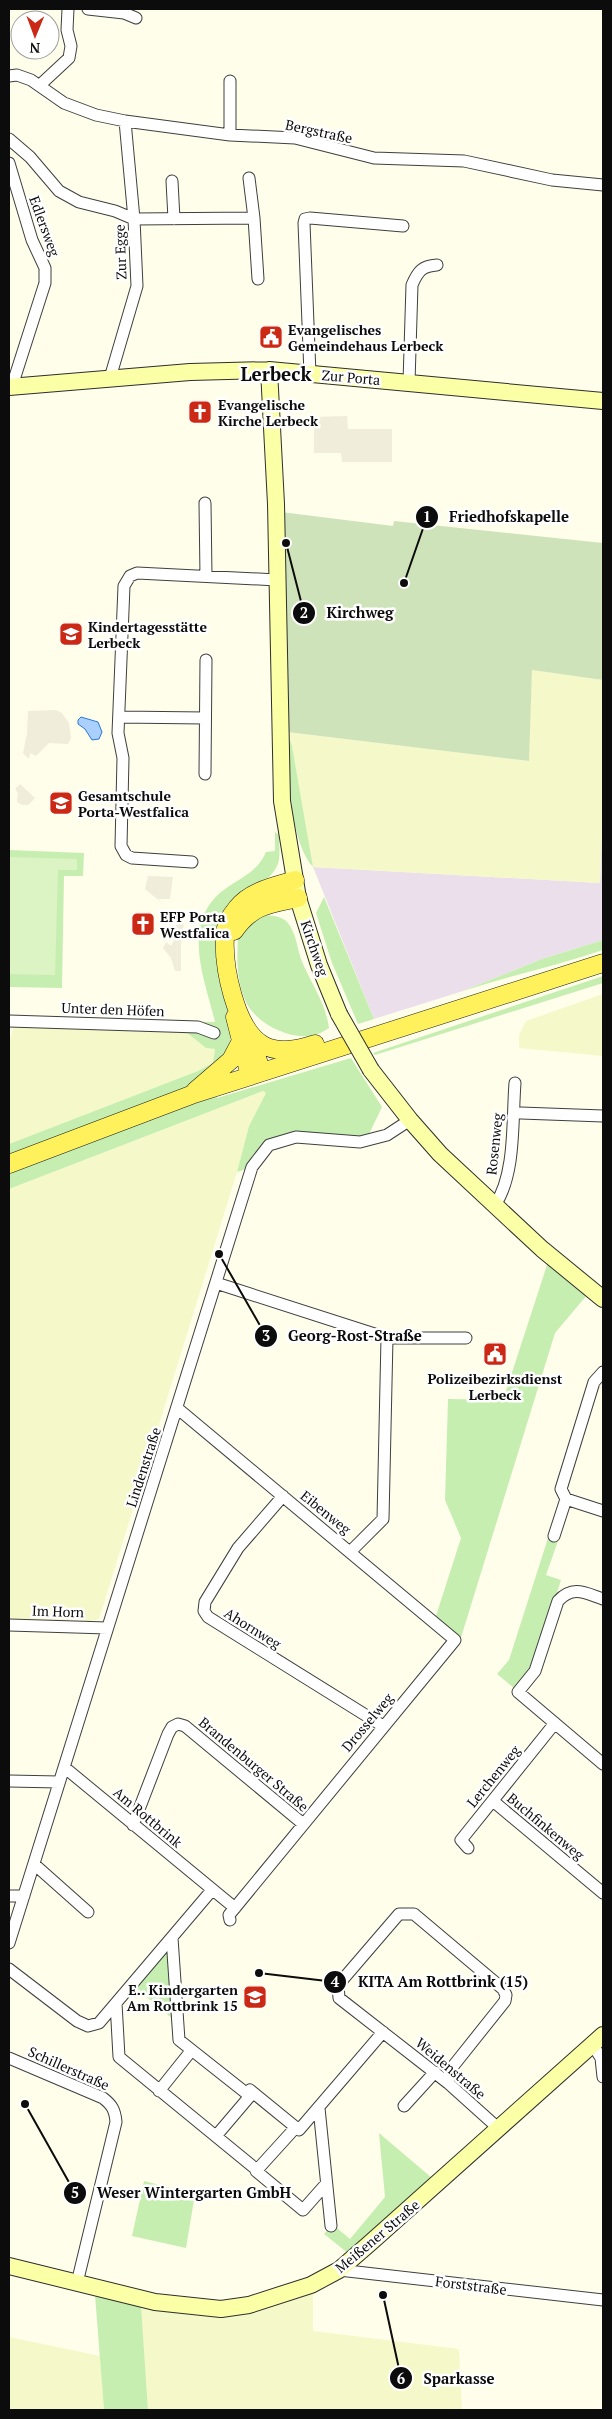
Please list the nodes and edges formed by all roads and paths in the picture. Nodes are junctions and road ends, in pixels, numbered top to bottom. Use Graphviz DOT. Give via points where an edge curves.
graph roads {
  1 [pos="68,9"];
  2 [pos="88,9"];
  3 [pos="136,18"];
  4 [pos="9,76"];
  5 [pos="230,81"];
  6 [pos="40,85"];
  7 [pos="125,122"];
  8 [pos="230,135"];
  9 [pos="9,139"];
  10 [pos="9,162"];
  11 [pos="249,178"];
  12 [pos="172,181"];
  13 [pos="603,185"];
  14 [pos="254,218"];
  15 [pos="174,219"];
  16 [pos="134,220"];
  17 [pos="403,226"];
  18 [pos="437,265"];
  19 [pos="258,279"];
  20 [pos="269,370"];
  21 [pos="310,374"];
  22 [pos="110,378"];
  23 [pos="410,382"];
  24 [pos="10,386"];
  25 [pos="603,402"];
  26 [pos="205,503"];
  27 [pos="206,576"];
  28 [pos="277,580"];
  29 [pos="206,660"];
  30 [pos="120,717"];
  31 [pos="205,718"];
  32 [pos="206,774"];
  33 [pos="192,862"];
  34 [pos="294,880"];
  35 [pos="298,898"];
  36 [pos="225,949"];
  37 [pos="603,963"];
  38 [pos="9,1021"];
  39 [pos="214,1033"];
  40 [pos="244,1037"];
  41 [pos="361,1040"];
  42 [pos="256,1074"];
  43 [pos="514,1082"];
  44 [pos="191,1096"];
  45 [pos="520,1113"];
  46 [pos="603,1116"];
  47 [pos="410,1120"];
  48 [pos="9,1164"];
  49 [pos="495,1205"];
  50 [pos="216,1283"];
  51 [pos="603,1299"];
  52 [pos="388,1338"];
  53 [pos="466,1338"];
  54 [pos="603,1372"];
  55 [pos="599,1385"];
  56 [pos="177,1408"];
  57 [pos="283,1496"];
  58 [pos="566,1499"];
  59 [pos="603,1511"];
  60 [pos="554,1536"];
  61 [pos="351,1552"];
  62 [pos="603,1599"];
  63 [pos="9,1625"];
  64 [pos="107,1628"];
  65 [pos="455,1640"];
  66 [pos="555,1723"];
  67 [pos="383,1726"];
  68 [pos="601,1759"];
  69 [pos="64,1767"];
  70 [pos="9,1781"];
  71 [pos="59,1782"];
  72 [pos="492,1801"];
  73 [pos="302,1824"];
  74 [pos="133,1825"];
  75 [pos="468,1848"];
  76 [pos="34,1864"];
  77 [pos="212,1890"];
  78 [pos="603,1893"];
  79 [pos="9,1896"];
  80 [pos="24,1896"];
  81 [pos="235,1908"];
  82 [pos="88,1912"];
  83 [pos="230,1920"];
  84 [pos="172,1938"];
  85 [pos="9,1943"];
  86 [pos="9,1969"];
  87 [pos="116,2003"];
  88 [pos="383,2032"];
  89 [pos="598,2040"];
  90 [pos="191,2051"];
  91 [pos="9,2058"];
  92 [pos="434,2072"];
  93 [pos="603,2077"];
  94 [pos="448,2083"];
  95 [pos="159,2091"];
  96 [pos="249,2093"];
  97 [pos="404,2106"];
  98 [pos="319,2108"];
  99 [pos="296,2127"];
  100 [pos="498,2128"];
  101 [pos="216,2136"];
  102 [pos="257,2170"];
  103 [pos="326,2184"];
  104 [pos="331,2226"];
  105 [pos="9,2266"];
  106 [pos="339,2270"];
  107 [pos="77,2284"];
  108 [pos="603,2300"];
  1 -- 6 [label="street" via="69,58"];
  2 -- 3 [label="street" via="124,13"];
  4 -- 6 [label="street, Bergstraße" via="17,74"];
  5 -- 8 [label="street"];
  6 -- 7 [label="street, Bergstraße" via="64,103"];
  7 -- 8 [label="street, Bergstraße"];
  7 -- 16 [label="street, Zur Egge"];
  8 -- 13 [label="street, Bergstraße" via="295,138 374,158 464,161 552,180"];
  9 -- 16 [label="street" via="30,157 59,191 79,202 115,211"];
  10 -- 24 [label="street, Edlersweg" via="32,240 45,268 45,283"];
  11 -- 14 [label="street"];
  12 -- 15 [label="street"];
  14 -- 15 [label="street"];
  14 -- 19 [label="street"];
  15 -- 16 [label="street"];
  16 -- 22 [label="street, Zur Egge" via="137,286"];
  17 -- 21 [label="street" via="305,219"];
  18 -- 23 [label="street" via="422,267 412,285"];
  20 -- 21 [label="street, Zur Porta"];
  20 -- 22 [label="street, Zur Porta"];
  20 -- 28 [label="street, Kirchweg"];
  21 -- 23 [label="street, Zur Porta"];
  22 -- 24 [label="street, Zur Porta"];
  23 -- 25 [label="street, Zur Porta"];
  26 -- 27 [label="street"];
  27 -- 28 [label="street"];
  27 -- 30 [label="street" via="136,573 130,576 124,586"];
  28 -- 34 [label="street, Kirchweg" via="282,800"];
  29 -- 31 [label="street"];
  30 -- 31 [label="street"];
  30 -- 33 [label="street" via="118,733 123,758 121,846 132,858"];
  31 -- 32 [label="street"];
  34 -- 35 [label="street, Kirchweg"];
  34 -- 36 [label="main road" via="253,894 238,907 228,922"];
  35 -- 36 [label="main road" via="259,908 245,916"];
  35 -- 47 [label="street, Kirchweg, bridge" via="319,965 339,1014 372,1070"];
  36 -- 40 [label="main road"];
  37 -- 41 [label="main road"];
  38 -- 39 [label="street, Unter den Höfen" via="198,1027"];
  40 -- 41 [label="main road" via="275,1049 288,1050 330,1040"];
  40 -- 42 [label="main road"];
  40 -- 44 [label="main road" via="230,1060"];
  41 -- 42 [label="main road"];
  42 -- 44 [label="main road"];
  43 -- 49 [label="street, Rosenweg" via="511,1148 505,1184"];
  44 -- 48 [label="main road"];
  45 -- 46 [label="street, Rosenweg"];
  47 -- 49 [label="street, Kirchweg" via="440,1154"];
  47 -- 50 [label="street, Lindenstraße" via="387,1135 360,1142 296,1137 269,1145 252,1167"];
  49 -- 51 [label="street, Kirchweg"];
  50 -- 52 [label="street"];
  50 -- 56 [label="street, Lindenstraße"];
  52 -- 53 [label="street"];
  52 -- 61 [label="street" via="382,1518"];
  54 -- 55 [label="street"];
  55 -- 58 [label="street" via="561,1489"];
  56 -- 57 [label="street, Eibenweg"];
  56 -- 64 [label="street, Lindenstraße"];
  57 -- 61 [label="street, Eibenweg"];
  57 -- 67 [label="street, Ahornweg" via="238,1548 205,1602 204,1610 208,1617"];
  58 -- 59 [label="street"];
  58 -- 60 [label="street"];
  61 -- 65 [label="street, Eibenweg"];
  62 -- 66 [label="street" via="570,1591 558,1601 535,1671 518,1692"];
  63 -- 64 [label="street, Im Horn"];
  64 -- 69 [label="street, Lindenstraße"];
  65 -- 67 [label="street, Drosselweg"];
  66 -- 68 [label="street"];
  66 -- 72 [label="street, Lerchenweg"];
  67 -- 73 [label="street, Drosselweg"];
  69 -- 71 [label="street, Lindenstraße"];
  69 -- 74 [label="street, Am Rottbrink"];
  70 -- 71 [label="street"];
  71 -- 76 [label="street, Lindenstraße"];
  72 -- 75 [label="street, Lerchenweg" via="461,1840"];
  72 -- 78 [label="street, Buchfinkenweg"];
  73 -- 74 [label="street, Brandenburger Straße" via="185,1726 178,1724 168,1734"];
  73 -- 81 [label="street, Brandenburger Straße"];
  74 -- 77 [label="street, Am Rottbrink"];
  76 -- 80 [label="street, Lindenstraße"];
  76 -- 82 [label="street"];
  77 -- 81 [label="street, Am Rottbrink"];
  77 -- 84 [label="street"];
  79 -- 80 [label="street"];
  80 -- 85 [label="street, Lindenstraße"];
  81 -- 83 [label="street, Brandenburger Straße" via="229,1914"];
  84 -- 87 [label="street"];
  84 -- 90 [label="street" via="179,2040"];
  86 -- 87 [label="street" via="76,2021 88,2026 99,2023"];
  87 -- 95 [label="street" via="119,2057"];
  88 -- 92 [label="street, Weidenstraße"];
  88 -- 94 [label="street, Weidenstraße" via="339,1998 338,1985 394,1918 405,1912 414,1914 503,1988 506,1995 505,2001 450,2070"];
  88 -- 98 [label="street"];
  89 -- 93 [label="street"];
  89 -- 100 [label="street, Meißener Straße"];
  90 -- 95 [label="street"];
  90 -- 96 [label="street"];
  91 -- 107 [label="street, Schillerstraße" via="103,2098 115,2113 116,2122"];
  92 -- 94 [label="street, Weidenstraße"];
  92 -- 97 [label="street"];
  94 -- 100 [label="street, Weidenstraße"];
  95 -- 101 [label="street"];
  96 -- 99 [label="street"];
  96 -- 101 [label="street" via="250,2096"];
  98 -- 99 [label="street" via="299,2130"];
  98 -- 103 [label="street"];
  99 -- 102 [label="street"];
  100 -- 106 [label="street, Meißener Straße"];
  101 -- 102 [label="street"];
  102 -- 103 [label="street" via="303,2210"];
  103 -- 104 [label="street"];
  105 -- 107 [label="street"];
  106 -- 107 [label="street, Meißener Straße" via="311,2285 276,2297 221,2309 155,2302"];
  106 -- 108 [label="street, Forststraße"];
}
